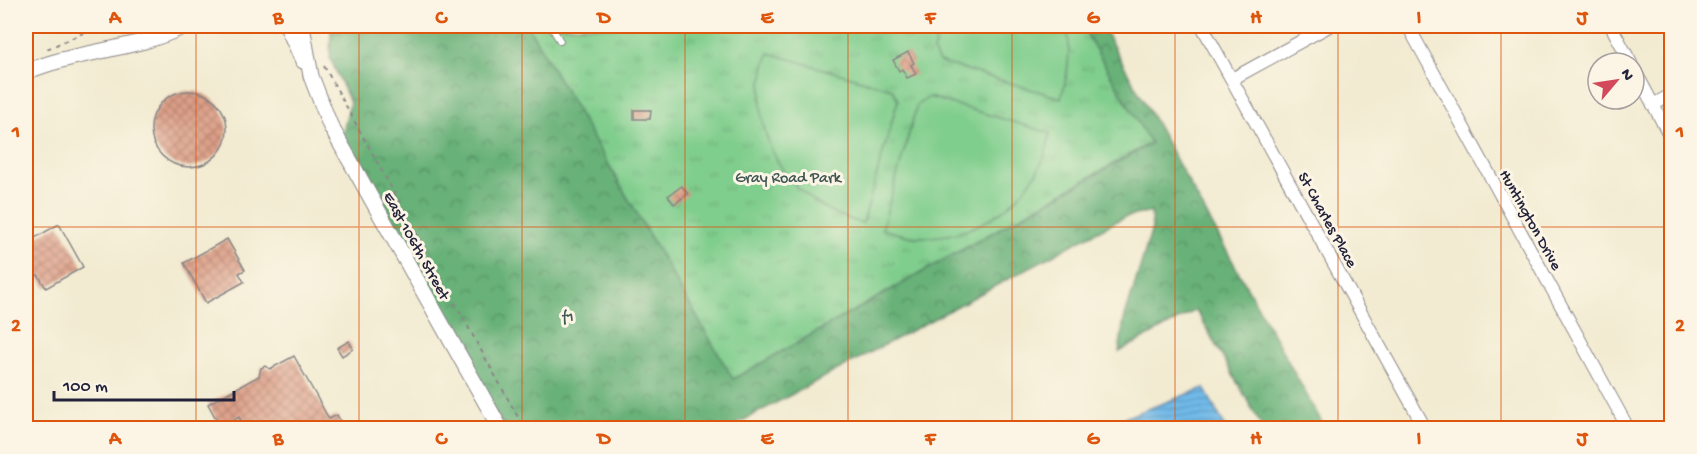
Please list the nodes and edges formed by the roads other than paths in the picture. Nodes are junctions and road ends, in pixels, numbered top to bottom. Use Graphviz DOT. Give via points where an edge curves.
graph roads {
  1 [pos="184,26"];
  2 [pos="302,26"];
  3 [pos="551,26"];
  4 [pos="1202,26"];
  5 [pos="1329,26"];
  6 [pos="1408,26"];
  7 [pos="1611,26"];
  8 [pos="283,27"];
  9 [pos="560,41"];
  10 [pos="1625,51"];
  11 [pos="26,72"];
  12 [pos="311,76"];
  13 [pos="1232,79"];
  14 [pos="1646,92"];
  15 [pos="1671,94"];
  16 [pos="1653,105"];
  17 [pos="1671,140"];
  18 [pos="1423,428"];
  19 [pos="501,429"];
  20 [pos="1628,429"];
  1 -- 11 [label="street" via="146,41 66,58"];
  2 -- 12 [label="street, East 106th Street"];
  3 -- 9 [label="lane"];
  4 -- 13 [label="street, St Charles Place"];
  5 -- 13 [label="street"];
  6 -- 20 [label="street, Huntington Drive"];
  7 -- 10 [label="street"];
  8 -- 12 [label="street, East 106th Street"];
  12 -- 19 [label="street, East 106th Street" via="337,139"];
  13 -- 18 [label="street, St Charles Place"];
  14 -- 16 [label="street"];
  15 -- 16 [label="street"];
  16 -- 17 [label="street"];
}
